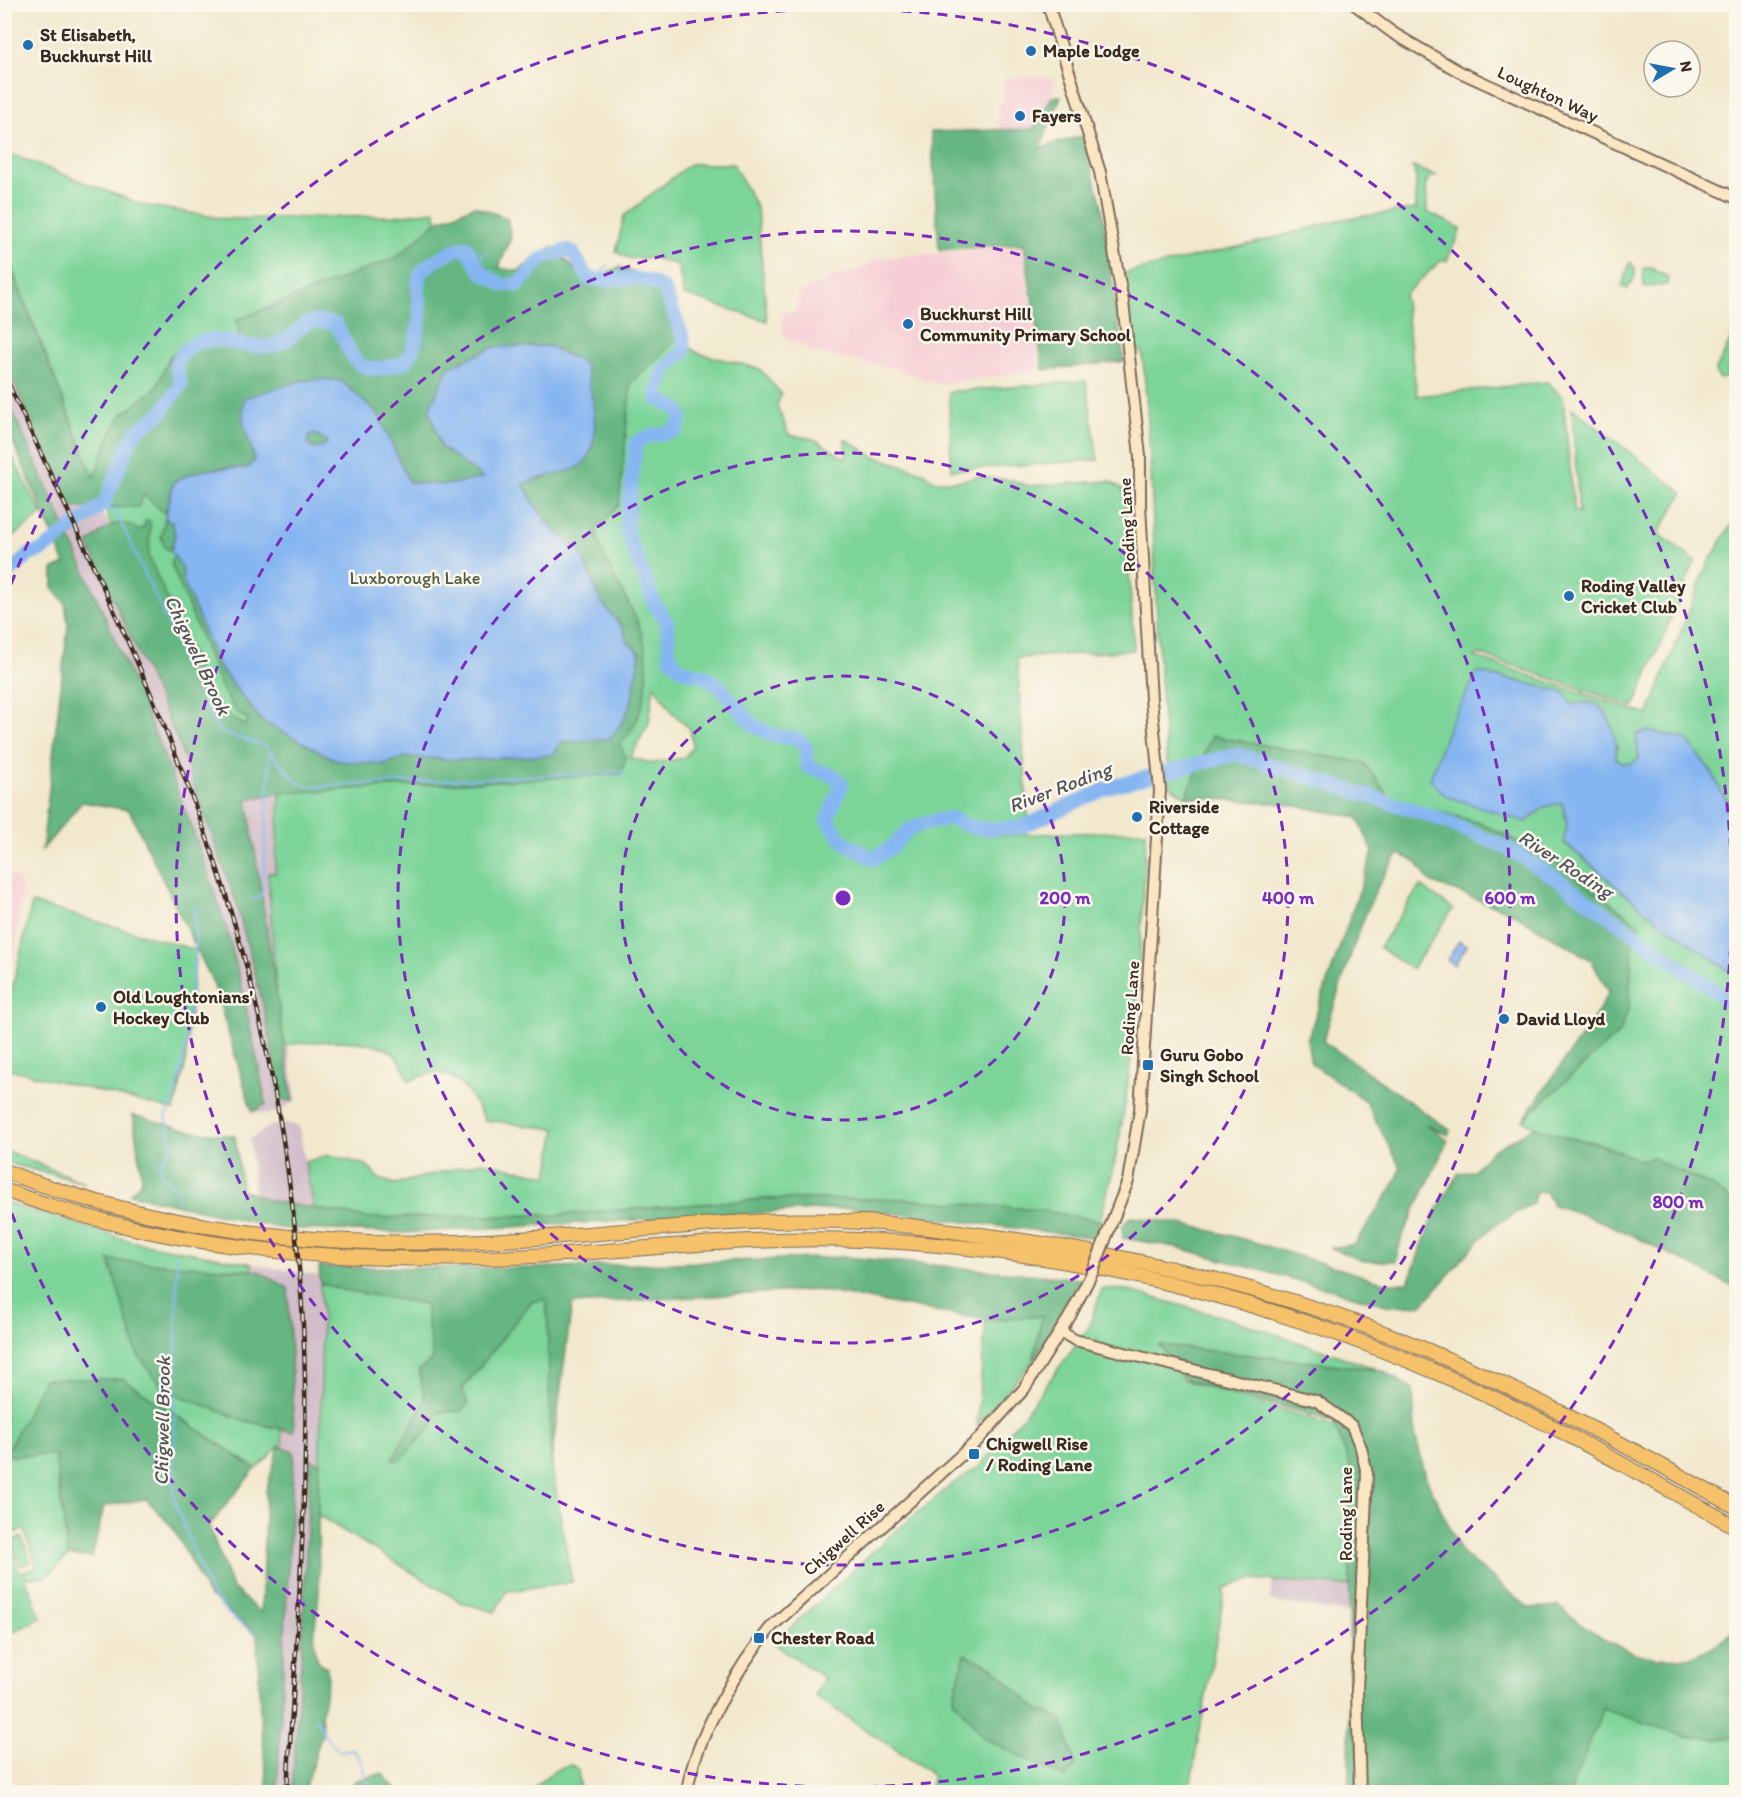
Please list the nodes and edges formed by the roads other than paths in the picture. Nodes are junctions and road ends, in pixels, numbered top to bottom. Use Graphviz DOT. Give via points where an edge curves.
graph roads {
  1 [pos="1048,4"];
  2 [pos="1354,4"];
  3 [pos="1737,198"];
  4 [pos="4,1171"];
  5 [pos="4,1190"];
  6 [pos="1061,1332"];
  7 [pos="1737,1507"];
  8 [pos="1737,1527"];
  9 [pos="687,1792"];
  10 [pos="1360,1792"];
  1 -- 6 [label="main road, Roding Lane, bridge" via="1100,172 1121,292 1140,464 1160,790 1140,1110 1128,1181 1093,1271"];
  2 -- 3 [label="main road, Loughton Way" via="1460,72"];
  4 -- 7 [label="highway" via="150,1215 278,1236 390,1243 472,1242 786,1220 863,1222 1070,1247 1148,1262 1248,1287 1395,1337 1622,1442"];
  5 -- 8 [label="highway" via="148,1232 278,1253 485,1258 786,1239 864,1240 970,1249 1143,1278 1318,1327 1456,1381 1613,1459"];
  6 -- 9 [label="main road, Chigwell Rise" via="1024,1389 979,1439 772,1626 751,1651 702,1743"];
  6 -- 10 [label="main road, Roding Lane" via="1075,1340 1138,1357 1317,1401 1352,1426 1367,1474 1358,1690"];
}
